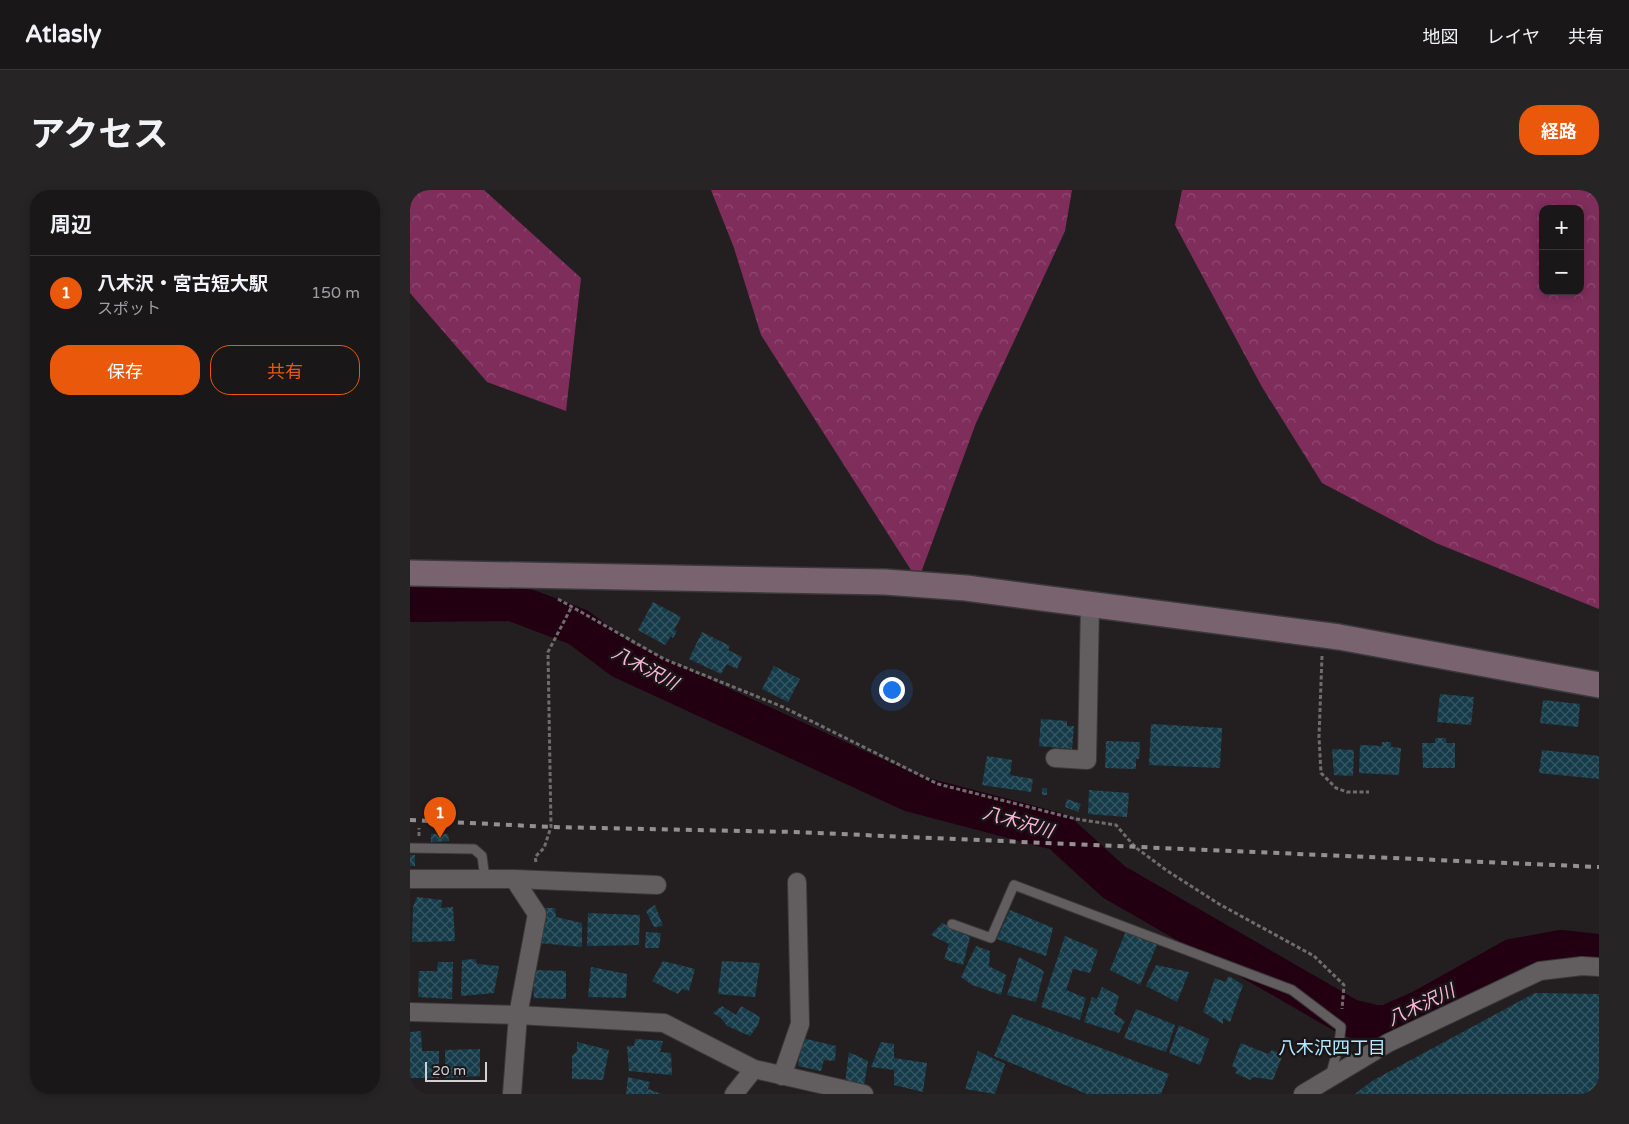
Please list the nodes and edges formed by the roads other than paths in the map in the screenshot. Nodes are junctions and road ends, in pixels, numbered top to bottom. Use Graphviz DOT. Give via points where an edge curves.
graph roads {
  1 [pos="410,573"];
  2 [pos="1090,605"];
  3 [pos="1599,685"];
  4 [pos="1055,758"];
  5 [pos="410,848"];
  6 [pos="410,879"];
  7 [pos="485,879"];
  8 [pos="514,879"];
  9 [pos="797,882"];
  10 [pos="656,885"];
  11 [pos="952,924"];
  12 [pos="1599,967"];
  13 [pos="410,1012"];
  14 [pos="518,1015"];
  15 [pos="754,1069"];
  16 [pos="782,1076"];
  17 [pos="1330,1078"];
  18 [pos="512,1094"];
  19 [pos="734,1094"];
  20 [pos="864,1094"];
  21 [pos="1303,1094"];
  1 -- 2 [label="street" via="885,582 966,588"];
  2 -- 3 [label="street" via="1339,637"];
  2 -- 4 [label="street" via="1087,760"];
  5 -- 7 [label="lane" via="474,849 482,856"];
  6 -- 7 [label="street"];
  7 -- 8 [label="street"];
  8 -- 10 [label="street"];
  8 -- 14 [label="street" via="537,914"];
  9 -- 16 [label="street" via="800,1024"];
  11 -- 17 [label="lane" via="990,938 1014,885 1292,990 1341,1027"];
  12 -- 17 [label="street" via="1540,971 1388,1043"];
  13 -- 14 [label="street"];
  14 -- 15 [label="street" via="664,1023"];
  14 -- 18 [label="street"];
  15 -- 16 [label="street"];
  15 -- 19 [label="street"];
  16 -- 20 [label="street"];
  17 -- 21 [label="street"];
}
